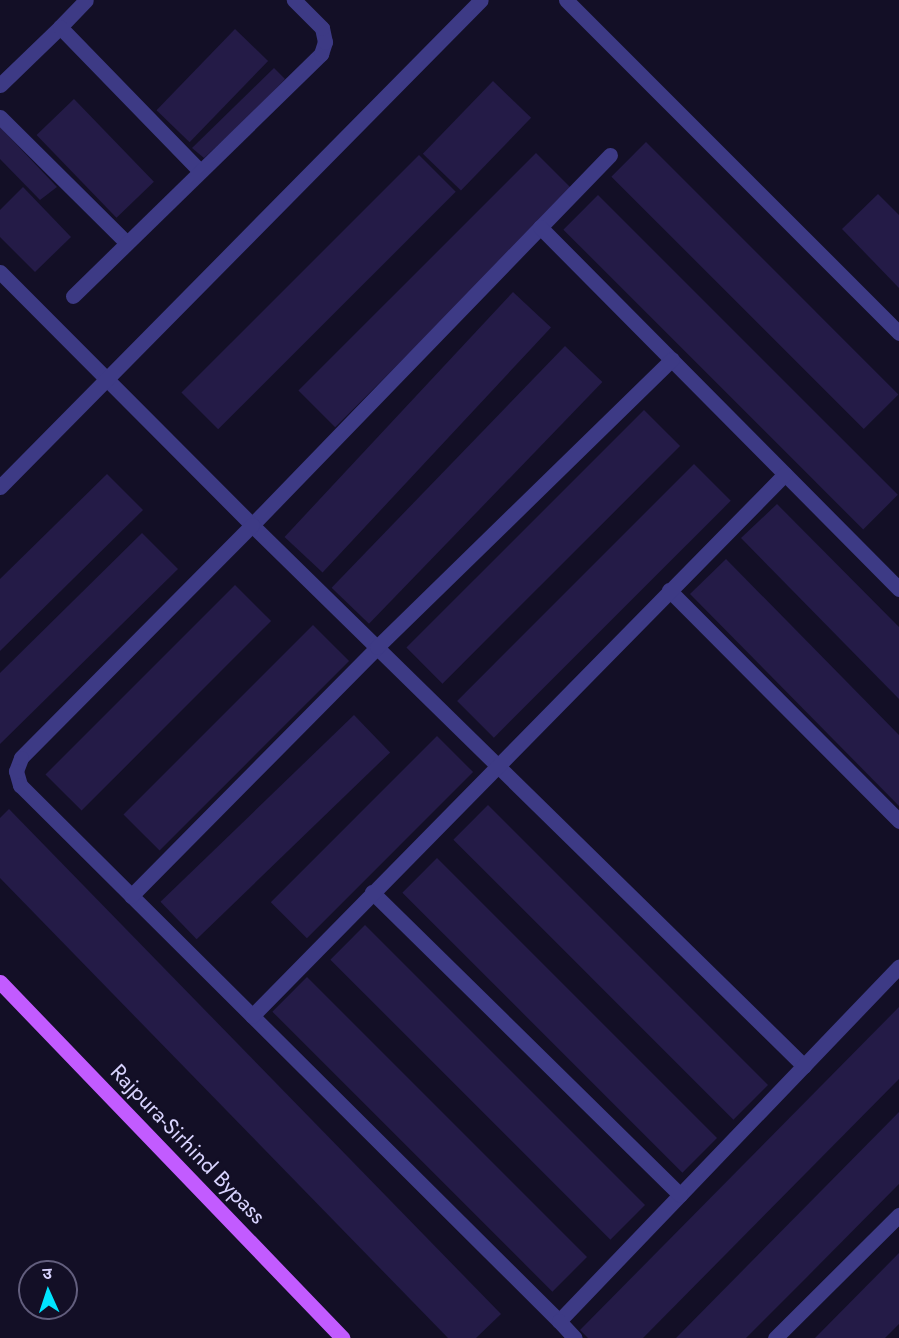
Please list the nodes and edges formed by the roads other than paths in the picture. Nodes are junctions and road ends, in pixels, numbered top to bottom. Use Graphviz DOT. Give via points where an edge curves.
graph roads {
  1 [pos="86,0"];
  2 [pos="294,0"];
  3 [pos="480,0"];
  4 [pos="566,0"];
  5 [pos="60,27"];
  6 [pos="0,86"];
  7 [pos="0,117"];
  8 [pos="610,155"];
  9 [pos="199,170"];
  10 [pos="540,227"];
  11 [pos="125,241"];
  12 [pos="0,273"];
  13 [pos="73,296"];
  14 [pos="899,333"];
  15 [pos="672,359"];
  16 [pos="106,380"];
  17 [pos="785,474"];
  18 [pos="0,488"];
  19 [pos="252,525"];
  20 [pos="899,589"];
  21 [pos="669,590"];
  22 [pos="377,647"];
  23 [pos="496,764"];
  24 [pos="899,820"];
  25 [pos="372,891"];
  26 [pos="131,896"];
  27 [pos="899,966"];
  28 [pos="0,982"];
  29 [pos="252,1016"];
  30 [pos="804,1066"];
  31 [pos="680,1195"];
  32 [pos="899,1215"];
  33 [pos="559,1321"];
  34 [pos="343,1338"];
  35 [pos="575,1338"];
  36 [pos="775,1338"];
  1 -- 5 [label="street"];
  2 -- 9 [label="street" via="322,28 325,42 321,54"];
  3 -- 16 [label="street"];
  4 -- 14 [label="street"];
  5 -- 6 [label="street"];
  5 -- 9 [label="street"];
  7 -- 11 [label="street"];
  8 -- 10 [label="street"];
  9 -- 11 [label="street"];
  10 -- 15 [label="street"];
  10 -- 19 [label="street"];
  11 -- 13 [label="street"];
  12 -- 16 [label="street"];
  15 -- 17 [label="street"];
  15 -- 22 [label="street"];
  16 -- 18 [label="street"];
  16 -- 19 [label="street"];
  17 -- 20 [label="street"];
  17 -- 21 [label="street"];
  19 -- 22 [label="street"];
  19 -- 26 [label="street" via="21,758 16,771 20,785"];
  21 -- 23 [label="street"];
  21 -- 24 [label="street"];
  22 -- 23 [label="street"];
  22 -- 26 [label="street"];
  23 -- 25 [label="street"];
  23 -- 30 [label="street"];
  25 -- 29 [label="street"];
  25 -- 31 [label="street"];
  26 -- 29 [label="street"];
  27 -- 30 [label="street"];
  28 -- 34 [label="main road, Rajpura-Sirhind Bypass"];
  29 -- 33 [label="street"];
  30 -- 31 [label="street"];
  31 -- 33 [label="street"];
  32 -- 36 [label="street"];
  33 -- 35 [label="street"];
}
